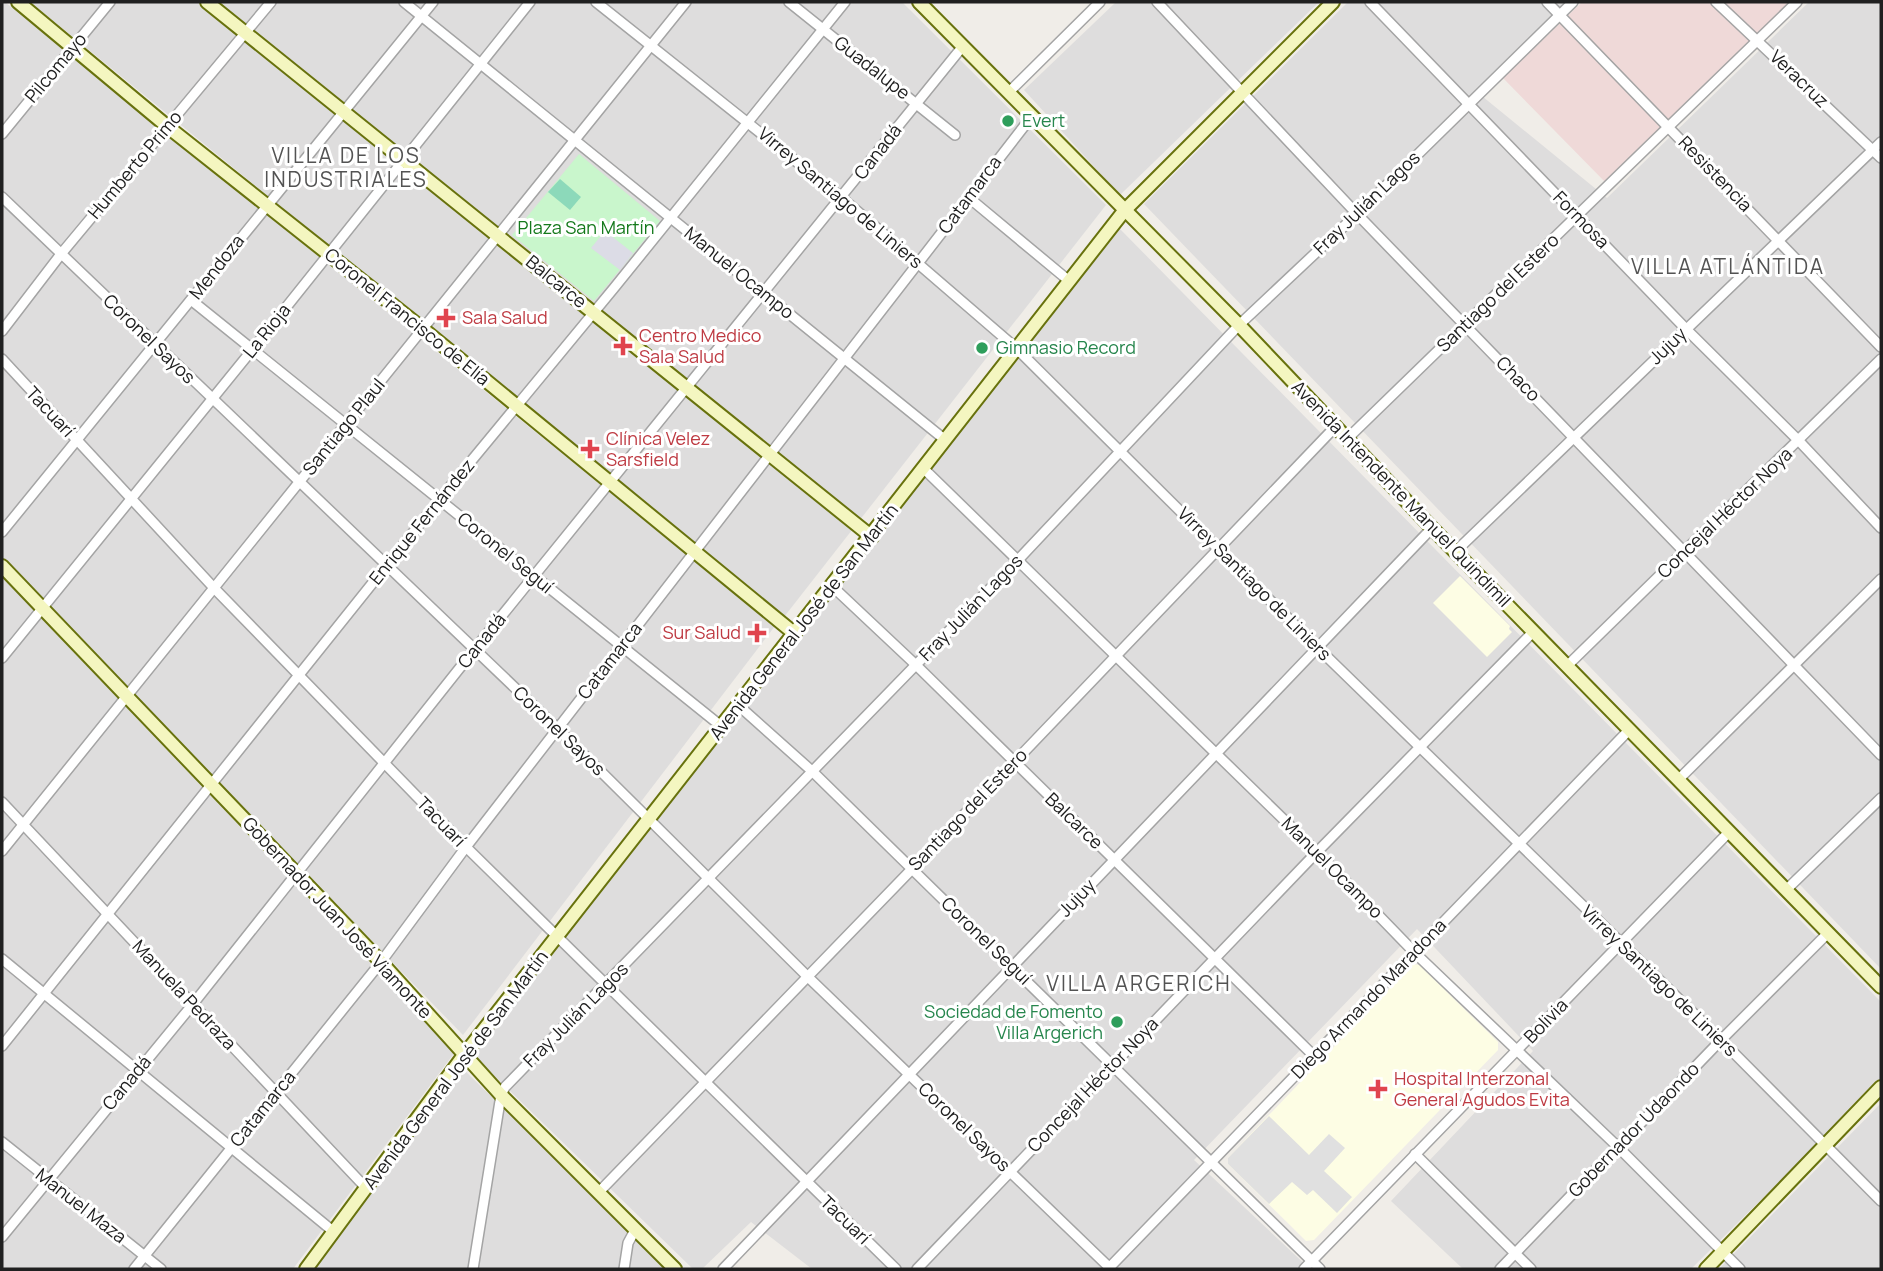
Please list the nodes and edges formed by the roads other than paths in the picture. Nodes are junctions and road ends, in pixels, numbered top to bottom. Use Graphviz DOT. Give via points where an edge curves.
graph roads {
  1 [pos="18,2"];
  2 [pos="110,2"];
  3 [pos="207,2"];
  4 [pos="271,2"];
  5 [pos="404,2"];
  6 [pos="433,2"];
  7 [pos="530,2"];
  8 [pos="596,2"];
  9 [pos="686,2"];
  10 [pos="789,2"];
  11 [pos="845,2"];
  12 [pos="919,2"];
  13 [pos="1100,2"];
  14 [pos="1157,2"];
  15 [pos="1333,2"];
  16 [pos="1370,2"];
  17 [pos="1547,2"];
  18 [pos="1573,2"];
  19 [pos="1716,2"];
  20 [pos="1797,2"];
  21 [pos="1560,14"];
  22 [pos="421,16"];
  23 [pos="823,30"];
  24 [pos="246,33"];
  25 [pos="1758,40"];
  26 [pos="651,46"];
  27 [pos="963,46"];
  28 [pos="75,47"];
  29 [pos="481,64"];
  30 [pos="1009,92"];
  31 [pos="1243,92"];
  32 [pos="916,104"];
  33 [pos="1469,104"];
  34 [pos="344,113"];
  35 [pos="1032,116"];
  36 [pos="747,121"];
  37 [pos="168,127"];
  38 [pos="1669,127"];
  39 [pos="2,134"];
  40 [pos="955,135"];
  41 [pos="574,141"];
  42 [pos="1881,142"];
  43 [pos="1873,150"];
  44 [pos="1881,158"];
  45 [pos="403,161"];
  46 [pos="2,197"];
  47 [pos="968,197"];
  48 [pos="842,198"];
  49 [pos="266,205"];
  50 [pos="1124,211"];
  51 [pos="1357,214"];
  52 [pos="1577,216"];
  53 [pos="670,218"];
  54 [pos="498,235"];
  55 [pos="1779,240"];
  56 [pos="61,254"];
  57 [pos="329,254"];
  58 [pos="918,263"];
  59 [pos="1069,280"];
  60 [pos="763,293"];
  61 [pos="191,300"];
  62 [pos="594,313"];
  63 [pos="1239,325"];
  64 [pos="1465,325"];
  65 [pos="423,329"];
  66 [pos="1686,329"];
  67 [pos="2,331"];
  68 [pos="155,344"];
  69 [pos="1016,348"];
  70 [pos="1881,348"];
  71 [pos="252,350"];
  72 [pos="843,358"];
  73 [pos="2,359"];
  74 [pos="1881,359"];
  75 [pos="685,389"];
  76 [pos="212,399"];
  77 [pos="516,406"];
  78 [pos="346,425"];
  79 [pos="1336,426"];
  80 [pos="1575,437"];
  81 [pos="1348,438"];
  82 [pos="944,439"];
  83 [pos="76,441"];
  84 [pos="1799,441"];
  85 [pos="1120,450"];
  86 [pos="768,455"];
  87 [pos="923,468"];
  88 [pos="610,481"];
  89 [pos="299,483"];
  90 [pos="439,499"];
  91 [pos="130,500"];
  92 [pos="1881,527"];
  93 [pos="1433,528"];
  94 [pos="2,532"];
  95 [pos="872,537"];
  96 [pos="1219,548"];
  97 [pos="695,550"];
  98 [pos="1456,551"];
  99 [pos="1685,552"];
  100 [pos="1018,560"];
  101 [pos="2,566"];
  102 [pos="387,566"];
  103 [pos="534,577"];
  104 [pos="1881,579"];
  105 [pos="832,586"];
  106 [pos="214,588"];
  107 [pos="41,608"];
  108 [pos="1533,632"];
  109 [pos="795,634"];
  110 [pos="622,646"];
  111 [pos="1319,649"];
  112 [pos="474,650"];
  113 [pos="1115,657"];
  114 [pos="2,658"];
  115 [pos="1794,663"];
  116 [pos="916,665"];
  117 [pos="1567,665"];
  118 [pos="298,675"];
  119 [pos="125,696"];
  120 [pos="738,705"];
  121 [pos="721,726"];
  122 [pos="558,729"];
  123 [pos="1630,729"];
  124 [pos="1419,747"];
  125 [pos="1216,755"];
  126 [pos="1881,755"];
  127 [pos="1014,762"];
  128 [pos="385,764"];
  129 [pos="813,772"];
  130 [pos="1679,779"];
  131 [pos="212,785"];
  132 [pos="1881,798"];
  133 [pos="2,802"];
  134 [pos="649,818"];
  135 [pos="23,825"];
  136 [pos="1729,832"];
  137 [pos="1519,844"];
  138 [pos="466,847"];
  139 [pos="2,851"];
  140 [pos="1317,852"];
  141 [pos="1114,860"];
  142 [pos="912,869"];
  143 [pos="296,872"];
  144 [pos="709,878"];
  145 [pos="1786,890"];
  146 [pos="108,914"];
  147 [pos="1828,933"];
  148 [pos="558,936"];
  149 [pos="1622,944"];
  150 [pos="1415,952"];
  151 [pos="2,959"];
  152 [pos="1214,959"];
  153 [pos="381,962"];
  154 [pos="1012,966"];
  155 [pos="808,977"];
  156 [pos="1879,981"];
  157 [pos="606,985"];
  158 [pos="43,994"];
  159 [pos="193,1004"];
  160 [pos="1721,1040"];
  161 [pos="2,1046"];
  162 [pos="1517,1050"];
  163 [pos="464,1055"];
  164 [pos="1314,1056"];
  165 [pos="1112,1066"];
  166 [pos="139,1070"];
  167 [pos="909,1073"];
  168 [pos="706,1083"];
  169 [pos="1881,1087"];
  170 [pos="277,1092"];
  171 [pos="500,1095"];
  172 [pos="2,1142"];
  173 [pos="1826,1145"];
  174 [pos="232,1146"];
  175 [pos="1618,1147"];
  176 [pos="1415,1154"];
  177 [pos="1212,1162"];
  178 [pos="1010,1172"];
  179 [pos="47,1180"];
  180 [pos="806,1181"];
  181 [pos="366,1188"];
  182 [pos="598,1193"];
  183 [pos="1881,1202"];
  184 [pos="635,1230"];
  185 [pos="334,1232"];
  186 [pos="2,1237"];
  187 [pos="1723,1252"];
  188 [pos="1515,1254"];
  189 [pos="145,1256"];
  190 [pos="1312,1261"];
  191 [pos="134,1269"];
  192 [pos="161,1269"];
  193 [pos="306,1269"];
  194 [pos="473,1269"];
  195 [pos="624,1269"];
  196 [pos="675,1269"];
  197 [pos="723,1269"];
  198 [pos="896,1269"];
  199 [pos="917,1269"];
  200 [pos="1110,1269"];
  201 [pos="1304,1269"];
  202 [pos="1320,1269"];
  203 [pos="1500,1269"];
  204 [pos="1531,1269"];
  205 [pos="1706,1269"];
  206 [pos="1740,1269"];
  1 -- 28 [label="street, Coronel Francisco de Elía"];
  2 -- 28 [label="street, Pilcomayo"];
  3 -- 24 [label="street, Balcarce"];
  4 -- 24 [label="street, Humberto Primo"];
  5 -- 22 [label="street, Manuel Ocampo"];
  6 -- 22 [label="street, Mendoza"];
  7 -- 29 [label="street, La Rioja"];
  8 -- 26 [label="street, Virrey Santiago de Liniers"];
  9 -- 26 [label="street, Santiago Plaul"];
  10 -- 23 [label="street, Guadalupe"];
  11 -- 23 [label="street, Enrique Fernández"];
  12 -- 27 [label="street, Avenida Intendente Manuel Quindimil"];
  13 -- 30 [label="street"];
  14 -- 31 [label="street, Chaco"];
  15 -- 31 [label="street, Avenida General José de San Martín"];
  16 -- 33 [label="street, Formosa"];
  17 -- 21 [label="street, Resistencia"];
  18 -- 21 [label="street, Fray Julián Lagos"];
  19 -- 25 [label="street, Veracruz"];
  20 -- 25 [label="street, Santiago del Estero"];
  21 -- 33 [label="street, Fray Julián Lagos"];
  21 -- 38 [label="street, Resistencia"];
  22 -- 29 [label="street, Manuel Ocampo"];
  22 -- 34 [label="street, Mendoza"];
  23 -- 32 [label="street, Guadalupe"];
  23 -- 36 [label="street, Enrique Fernández"];
  24 -- 34 [label="street, Balcarce"];
  24 -- 37 [label="street, Humberto Primo"];
  25 -- 38 [label="street, Santiago del Estero"];
  25 -- 43 [label="street, Veracruz"];
  26 -- 36 [label="street, Virrey Santiago de Liniers"];
  26 -- 41 [label="street, Santiago Plaul"];
  27 -- 30 [label="street, Avenida Intendente Manuel Quindimil"];
  27 -- 32 [label="street, Canadá"];
  28 -- 37 [label="street, Coronel Francisco de Elía"];
  28 -- 39 [label="street, Pilcomayo"];
  29 -- 41 [label="street, Manuel Ocampo"];
  29 -- 45 [label="street, La Rioja"];
  30 -- 35 [label="street, Avenida Intendente Manuel Quindimil"];
  31 -- 50 [label="street, Avenida General José de San Martín"];
  31 -- 51 [label="street, Chaco"];
  32 -- 40 [label="street, Guadalupe"];
  32 -- 48 [label="street, Canadá"];
  33 -- 51 [label="street, Fray Julián Lagos"];
  33 -- 52 [label="street, Formosa"];
  34 -- 45 [label="street, Balcarce"];
  34 -- 49 [label="street, Mendoza"];
  35 -- 47 [label="street, Catamarca"];
  35 -- 50 [label="street, Avenida Intendente Manuel Quindimil"];
  36 -- 48 [label="street, Virrey Santiago de Liniers"];
  36 -- 53 [label="street, Enrique Fernández"];
  37 -- 49 [label="street, Coronel Francisco de Elía"];
  37 -- 56 [label="street, Humberto Primo"];
  38 -- 52 [label="street, Santiago del Estero"];
  38 -- 55 [label="street, Resistencia"];
  41 -- 53 [label="street, Manuel Ocampo"];
  41 -- 54 [label="street, Santiago Plaul"];
  42 -- 43 [label="street, Jujuy"];
  43 -- 44 [label="street, Veracruz"];
  43 -- 55 [label="street, Jujuy"];
  45 -- 54 [label="street, Balcarce"];
  45 -- 57 [label="street, La Rioja"];
  46 -- 56 [label="street, Coronel Sayos"];
  47 -- 58 [label="street, Catamarca"];
  47 -- 59 [label="street"];
  48 -- 58 [label="street, Virrey Santiago de Liniers"];
  48 -- 60 [label="street, Canadá"];
  49 -- 57 [label="street, Coronel Francisco de Elía"];
  49 -- 61 [label="street, Mendoza"];
  50 -- 59 [label="street, Avenida General José de San Martín"];
  50 -- 63 [label="street, Avenida Intendente Manuel Quindimil"];
  51 -- 63 [label="street, Fray Julián Lagos"];
  51 -- 64 [label="street, Chaco"];
  52 -- 64 [label="street, Santiago del Estero"];
  52 -- 66 [label="street, Formosa"];
  53 -- 60 [label="street, Manuel Ocampo"];
  53 -- 62 [label="street, Enrique Fernández"];
  54 -- 62 [label="street, Balcarce"];
  54 -- 65 [label="street, Santiago Plaul"];
  55 -- 66 [label="street, Jujuy"];
  55 -- 70 [label="street, Resistencia"];
  56 -- 67 [label="street, Humberto Primo"];
  56 -- 68 [label="street, Coronel Sayos"];
  57 -- 65 [label="street, Coronel Francisco de Elía"];
  57 -- 71 [label="street, La Rioja"];
  58 -- 69 [label="street, Virrey Santiago de Liniers"];
  58 -- 72 [label="street, Catamarca"];
  59 -- 69 [label="street, Avenida General José de San Martín"];
  60 -- 72 [label="street, Manuel Ocampo"];
  60 -- 75 [label="street, Canadá"];
  61 -- 68 [label="street, Mendoza"];
  61 -- 71 [label="street, Coronel Seguí"];
  62 -- 75 [label="street, Balcarce"];
  62 -- 77 [label="street, Enrique Fernández"];
  63 -- 79 [label="street, Avenida Intendente Manuel Quindimil"];
  63 -- 85 [label="street, Fray Julián Lagos"];
  64 -- 80 [label="street, Chaco"];
  64 -- 81 [label="street, Santiago del Estero"];
  65 -- 77 [label="street, Coronel Francisco de Elía"];
  65 -- 78 [label="street, Santiago Plaul"];
  66 -- 80 [label="street, Jujuy"];
  66 -- 84 [label="street, Formosa"];
  68 -- 76 [label="street, Coronel Sayos"];
  68 -- 83 [label="street, Mendoza"];
  69 -- 82 [label="street, Avenida General José de San Martín"];
  69 -- 85 [label="street, Virrey Santiago de Liniers"];
  71 -- 76 [label="street, La Rioja"];
  71 -- 78 [label="street, Coronel Seguí"];
  72 -- 82 [label="street, Manuel Ocampo"];
  72 -- 86 [label="street, Catamarca"];
  73 -- 83 [label="street, Tacuarí"];
  74 -- 84 [label="street, Concejal Héctor Noya"];
  75 -- 86 [label="street, Balcarce"];
  75 -- 88 [label="street, Canadá"];
  76 -- 89 [label="street, Coronel Sayos"];
  76 -- 91 [label="street, La Rioja"];
  77 -- 88 [label="street, Coronel Francisco de Elía"];
  77 -- 90 [label="street, Enrique Fernández"];
  78 -- 89 [label="street, Santiago Plaul"];
  78 -- 90 [label="street, Coronel Seguí"];
  79 -- 81 [label="street, Avenida Intendente Manuel Quindimil"];
  79 -- 96 [label="street, Santiago del Estero"];
  80 -- 98 [label="street, Jujuy"];
  80 -- 99 [label="street, Chaco"];
  81 -- 93 [label="street, Avenida Intendente Manuel Quindimil"];
  82 -- 87 [label="street, Avenida General José de San Martín"];
  83 -- 91 [label="street, Tacuarí"];
  83 -- 94 [label="street, Mendoza"];
  84 -- 92 [label="street, Formosa"];
  84 -- 99 [label="street, Concejal Héctor Noya"];
  85 -- 96 [label="street, Virrey Santiago de Liniers"];
  85 -- 100 [label="street, Fray Julián Lagos"];
  86 -- 95 [label="street, Balcarce"];
  86 -- 97 [label="street, Catamarca"];
  87 -- 95 [label="street, Avenida General José de San Martín"];
  87 -- 100 [label="street, Manuel Ocampo"];
  88 -- 97 [label="street, Coronel Francisco de Elía"];
  88 -- 103 [label="street, Canadá"];
  89 -- 102 [label="street, Coronel Sayos"];
  89 -- 106 [label="street, Santiago Plaul"];
  90 -- 102 [label="street, Enrique Fernández"];
  90 -- 103 [label="street, Coronel Seguí"];
  91 -- 106 [label="street, Tacuarí"];
  91 -- 107 [label="street, La Rioja"];
  93 -- 98 [label="street, Avenida Intendente Manuel Quindimil"];
  93 -- 111 [label="street, Jujuy"];
  95 -- 105 [label="street, Avenida General José de San Martín"];
  96 -- 111 [label="street, Virrey Santiago de Liniers"];
  96 -- 113 [label="street, Santiago del Estero"];
  97 -- 109 [label="street, Coronel Francisco de Elía"];
  97 -- 110 [label="street, Catamarca"];
  98 -- 108 [label="street, Avenida Intendente Manuel Quindimil"];
  99 -- 115 [label="street, Chaco"];
  99 -- 117 [label="street, Concejal Héctor Noya"];
  100 -- 113 [label="street, Manuel Ocampo"];
  100 -- 116 [label="street, Fray Julián Lagos"];
  101 -- 107 [label="street, Gobernador Juan José Viamonte"];
  102 -- 112 [label="street, Coronel Sayos"];
  102 -- 118 [label="street, Enrique Fernández"];
  103 -- 110 [label="street, Coronel Seguí"];
  103 -- 112 [label="street, Canadá"];
  104 -- 115 [label="street"];
  105 -- 109 [label="street, Avenida General José de San Martín"];
  105 -- 116 [label="street, Balcarce"];
  106 -- 118 [label="street, Tacuarí"];
  106 -- 119 [label="street, Santiago Plaul"];
  107 -- 114 [label="street, La Rioja"];
  107 -- 119 [label="street, Gobernador Juan José Viamonte"];
  108 -- 117 [label="street, Avenida Intendente Manuel Quindimil"];
  108 -- 124 [label="street, Concejal Héctor Noya"];
  109 -- 120 [label="street, Avenida General José de San Martín"];
  110 -- 121 [label="street, Coronel Seguí"];
  110 -- 122 [label="street, Catamarca"];
  111 -- 124 [label="street, Virrey Santiago de Liniers"];
  111 -- 125 [label="street, Jujuy"];
  112 -- 122 [label="street, Coronel Sayos"];
  112 -- 128 [label="street, Canadá"];
  113 -- 125 [label="street, Manuel Ocampo"];
  113 -- 127 [label="street, Santiago del Estero"];
  115 -- 126 [label="street, Chaco"];
  115 -- 130 [label="street"];
  116 -- 127 [label="street, Balcarce"];
  116 -- 129 [label="street, Fray Julián Lagos"];
  117 -- 123 [label="street, Avenida Intendente Manuel Quindimil"];
  118 -- 128 [label="street, Tacuarí"];
  118 -- 131 [label="street, Enrique Fernández"];
  119 -- 131 [label="street, Gobernador Juan José Viamonte"];
  119 -- 135 [label="street, Santiago Plaul"];
  120 -- 121 [label="street, Avenida General José de San Martín"];
  120 -- 129 [label="street, Coronel Seguí"];
  121 -- 134 [label="street, Avenida General José de San Martín"];
  122 -- 134 [label="street, Coronel Sayos"];
  122 -- 138 [label="street, Catamarca"];
  123 -- 130 [label="street, Avenida Intendente Manuel Quindimil"];
  123 -- 137 [label="street, Diego Armando Maradona"];
  124 -- 137 [label="street, Virrey Santiago de Liniers"];
  124 -- 140 [label="street, Concejal Héctor Noya"];
  125 -- 140 [label="street, Manuel Ocampo"];
  125 -- 141 [label="street, Jujuy"];
  127 -- 141 [label="street, Balcarce"];
  127 -- 142 [label="street, Santiago del Estero"];
  128 -- 138 [label="street, Tacuarí"];
  128 -- 143 [label="street, Canadá"];
  129 -- 142 [label="street, Coronel Seguí"];
  129 -- 144 [label="street, Fray Julián Lagos"];
  130 -- 136 [label="street, Avenida Intendente Manuel Quindimil"];
  131 -- 143 [label="street, Gobernador Juan José Viamonte"];
  131 -- 146 [label="street, Enrique Fernández"];
  132 -- 145 [label="street"];
  133 -- 135 [label="street, Manuela Pedraza"];
  134 -- 144 [label="street, Coronel Sayos"];
  134 -- 148 [label="street, Avenida General José de San Martín"];
  135 -- 139 [label="street, Santiago Plaul"];
  135 -- 146 [label="street, Manuela Pedraza"];
  136 -- 145 [label="street, Avenida Intendente Manuel Quindimil"];
  136 -- 149 [label="street, Bolivia"];
  137 -- 149 [label="street, Virrey Santiago de Liniers"];
  137 -- 150 [label="street, Diego Armando Maradona"];
  138 -- 148 [label="street, Tacuarí"];
  138 -- 153 [label="street, Catamarca"];
  140 -- 150 [label="street, Manuel Ocampo"];
  140 -- 152 [label="street, Concejal Héctor Noya"];
  141 -- 152 [label="street, Balcarce"];
  141 -- 154 [label="street, Jujuy"];
  142 -- 154 [label="street, Coronel Seguí"];
  142 -- 155 [label="street, Santiago del Estero"];
  143 -- 153 [label="street, Gobernador Juan José Viamonte"];
  143 -- 159 [label="street, Canadá"];
  144 -- 155 [label="street, Coronel Sayos"];
  144 -- 157 [label="street, Fray Julián Lagos"];
  145 -- 147 [label="street, Avenida Intendente Manuel Quindimil"];
  146 -- 158 [label="street, Enrique Fernández"];
  146 -- 159 [label="street, Manuela Pedraza"];
  147 -- 156 [label="street, Avenida Intendente Manuel Quindimil"];
  147 -- 160 [label="street, Gobernador Udaondo"];
  148 -- 157 [label="street, Tacuarí"];
  148 -- 163 [label="street, Avenida General José de San Martín"];
  149 -- 160 [label="street, Virrey Santiago de Liniers"];
  149 -- 162 [label="street, Bolivia"];
  150 -- 162 [label="street, Manuel Ocampo"];
  150 -- 164 [label="street, Diego Armando Maradona"];
  151 -- 158 [label="street"];
  152 -- 164 [label="street, Balcarce"];
  152 -- 165 [label="street, Concejal Héctor Noya"];
  153 -- 163 [label="street, Gobernador Juan José Viamonte"];
  153 -- 170 [label="street, Catamarca"];
  154 -- 165 [label="street, Coronel Seguí"];
  154 -- 167 [label="street, Jujuy"];
  155 -- 167 [label="street, Coronel Sayos"];
  155 -- 168 [label="street, Santiago del Estero"];
  157 -- 168 [label="street, Tacuarí"];
  157 -- 171 [label="street, Fray Julián Lagos"];
  158 -- 161 [label="street, Enrique Fernández"];
  158 -- 166 [label="street"];
  159 -- 166 [label="street, Canadá"];
  159 -- 170 [label="street, Manuela Pedraza"];
  160 -- 173 [label="street, Virrey Santiago de Liniers"];
  160 -- 175 [label="street, Gobernador Udaondo"];
  162 -- 175 [label="street, Manuel Ocampo"];
  162 -- 176 [label="street, Bolivia"];
  163 -- 171 [label="street, Gobernador Juan José Viamonte"];
  163 -- 181 [label="street, Avenida General José de San Martín"];
  164 -- 177 [label="street, Diego Armando Maradona"];
  165 -- 177 [label="street, Coronel Seguí"];
  165 -- 178 [label="street, Concejal Héctor Noya"];
  166 -- 174 [label="street"];
  166 -- 179 [label="street, Canadá"];
  167 -- 178 [label="street, Coronel Sayos"];
  167 -- 180 [label="street, Jujuy"];
  168 -- 180 [label="street, Tacuarí"];
  168 -- 182 [label="street, Santiago del Estero"];
  169 -- 173 [label="street"];
  170 -- 174 [label="street, Catamarca"];
  170 -- 181 [label="street, Manuela Pedraza"];
  171 -- 182 [label="street, Gobernador Juan José Viamonte"];
  171 -- 194 [label="street"];
  172 -- 179 [label="street, Manuel Maza"];
  173 -- 183 [label="street, Virrey Santiago de Liniers"];
  173 -- 187 [label="street"];
  174 -- 185 [label="street"];
  174 -- 189 [label="street, Catamarca"];
  175 -- 187 [label="street, Manuel Ocampo"];
  175 -- 188 [label="street, Gobernador Udaondo"];
  176 -- 188 [label="street"];
  176 -- 190 [label="street, Bolivia"];
  177 -- 190 [label="street, Coronel Seguí"];
  177 -- 200 [label="street, Diego Armando Maradona"];
  178 -- 199 [label="street, Concejal Héctor Noya"];
  178 -- 200 [label="street, Coronel Sayos"];
  179 -- 186 [label="street, Canadá"];
  179 -- 189 [label="street, Manuel Maza"];
  180 -- 197 [label="street, Jujuy"];
  180 -- 198 [label="street, Tacuarí"];
  181 -- 185 [label="street, Avenida General José de San Martín"];
  182 -- 184 [label="street, Gobernador Juan José Viamonte"];
  184 -- 195 [label="street"];
  184 -- 196 [label="street, Gobernador Juan José Viamonte"];
  185 -- 193 [label="street, Avenida General José de San Martín"];
  187 -- 205 [label="street"];
  187 -- 206 [label="street, Manuel Ocampo"];
  188 -- 203 [label="street, Gobernador Udaondo"];
  188 -- 204 [label="street"];
  189 -- 191 [label="street, Catamarca"];
  189 -- 192 [label="street, Manuel Maza"];
  190 -- 201 [label="street, Bolivia"];
  190 -- 202 [label="street, Coronel Seguí"];
}
